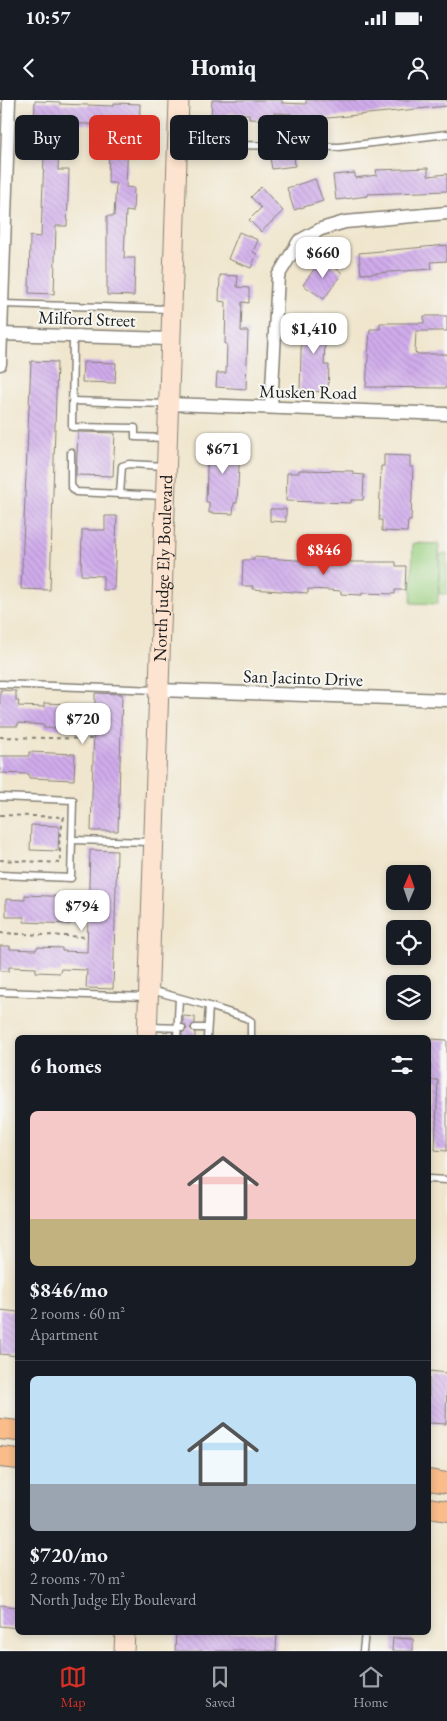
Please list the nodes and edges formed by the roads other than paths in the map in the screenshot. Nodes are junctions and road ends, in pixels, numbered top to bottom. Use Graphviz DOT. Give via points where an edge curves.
graph roads {
  1 [pos="9,100"];
  2 [pos="179,100"];
  3 [pos="178,115"];
  4 [pos="4,134"];
  5 [pos="447,134"];
  6 [pos="248,145"];
  7 [pos="177,160"];
  8 [pos="3,211"];
  9 [pos="447,213"];
  10 [pos="3,304"];
  11 [pos="172,309"];
  12 [pos="1,334"];
  13 [pos="73,336"];
  14 [pos="171,339"];
  15 [pos="0,364"];
  16 [pos="72,401"];
  17 [pos="169,404"];
  18 [pos="271,407"];
  19 [pos="447,414"];
  20 [pos="168,438"];
  21 [pos="71,452"];
  22 [pos="166,466"];
  23 [pos="120,494"];
  24 [pos="165,496"];
  25 [pos="0,684"];
  26 [pos="158,690"];
  27 [pos="447,700"];
  28 [pos="0,797"];
  29 [pos="72,840"];
  30 [pos="154,842"];
  31 [pos="0,875"];
  32 [pos="0,992"];
  33 [pos="149,993"];
  34 [pos="179,998"];
  35 [pos="208,1006"];
  36 [pos="180,1028"];
  37 [pos="195,1028"];
  38 [pos="207,1028"];
  39 [pos="148,1032"];
  40 [pos="178,1035"];
  41 [pos="207,1035"];
  42 [pos="251,1035"];
  43 [pos="431,1179"];
  44 [pos="447,1180"];
  45 [pos="0,1457"];
  46 [pos="15,1459"];
  47 [pos="431,1480"];
  48 [pos="447,1483"];
  49 [pos="431,1508"];
  50 [pos="447,1511"];
  51 [pos="124,1635"];
  52 [pos="365,1635"];
  53 [pos="124,1651"];
  54 [pos="364,1651"];
  1 -- 4 [label="street"];
  2 -- 3 [label="main road, North Judge Ely Boulevard"];
  4 -- 8 [label="street"];
  5 -- 6 [label="lane" via="339,147"];
  7 -- 11 [label="main road, North Judge Ely Boulevard"];
  8 -- 10 [label="street"];
  9 -- 18 [label="street" via="345,222 299,240 278,276"];
  10 -- 11 [label="lane"];
  10 -- 12 [label="street"];
  11 -- 14 [label="main road, North Judge Ely Boulevard"];
  12 -- 13 [label="street, Milford Street"];
  12 -- 15 [label="street"];
  13 -- 14 [label="street, Milford Street"];
  13 -- 16 [label="lane"];
  14 -- 17 [label="main road, North Judge Ely Boulevard"];
  16 -- 17 [label="lane"];
  16 -- 20 [label="lane" via="72,427 135,428 135,437"];
  17 -- 18 [label="street, Musken Road"];
  17 -- 20 [label="main road, North Judge Ely Boulevard"];
  18 -- 19 [label="street, Musken Road"];
  20 -- 22 [label="main road, North Judge Ely Boulevard"];
  21 -- 23 [label="lane" via="72,490"];
  22 -- 23 [label="lane" via="122,466"];
  22 -- 24 [label="main road, North Judge Ely Boulevard"];
  23 -- 24 [label="lane"];
  24 -- 26 [label="main road, North Judge Ely Boulevard"];
  25 -- 26 [label="lane"];
  26 -- 27 [label="street, San Jacinto Drive"];
  26 -- 30 [label="main road, North Judge Ely Boulevard"];
  28 -- 29 [label="lane" via="73,800"];
  29 -- 30 [label="lane"];
  29 -- 31 [label="lane" via="71,878"];
  30 -- 33 [label="main road, North Judge Ely Boulevard"];
  32 -- 33 [label="lane"];
  33 -- 34 [label="lane"];
  33 -- 39 [label="main road, North Judge Ely Boulevard"];
  34 -- 35 [label="lane"];
  34 -- 36 [label="lane"];
  35 -- 38 [label="lane"];
  35 -- 42 [label="lane" via="251,1021"];
  36 -- 39 [label="lane"];
  36 -- 40 [label="lane"];
  37 -- 38 [label="lane"];
  38 -- 41 [label="lane"];
  43 -- 44 [label="lane"];
  45 -- 46 [label="main road"];
  47 -- 48 [label="main road"];
  49 -- 50 [label="main road"];
  51 -- 53 [label="main road"];
  52 -- 54 [label="lane"];
}
